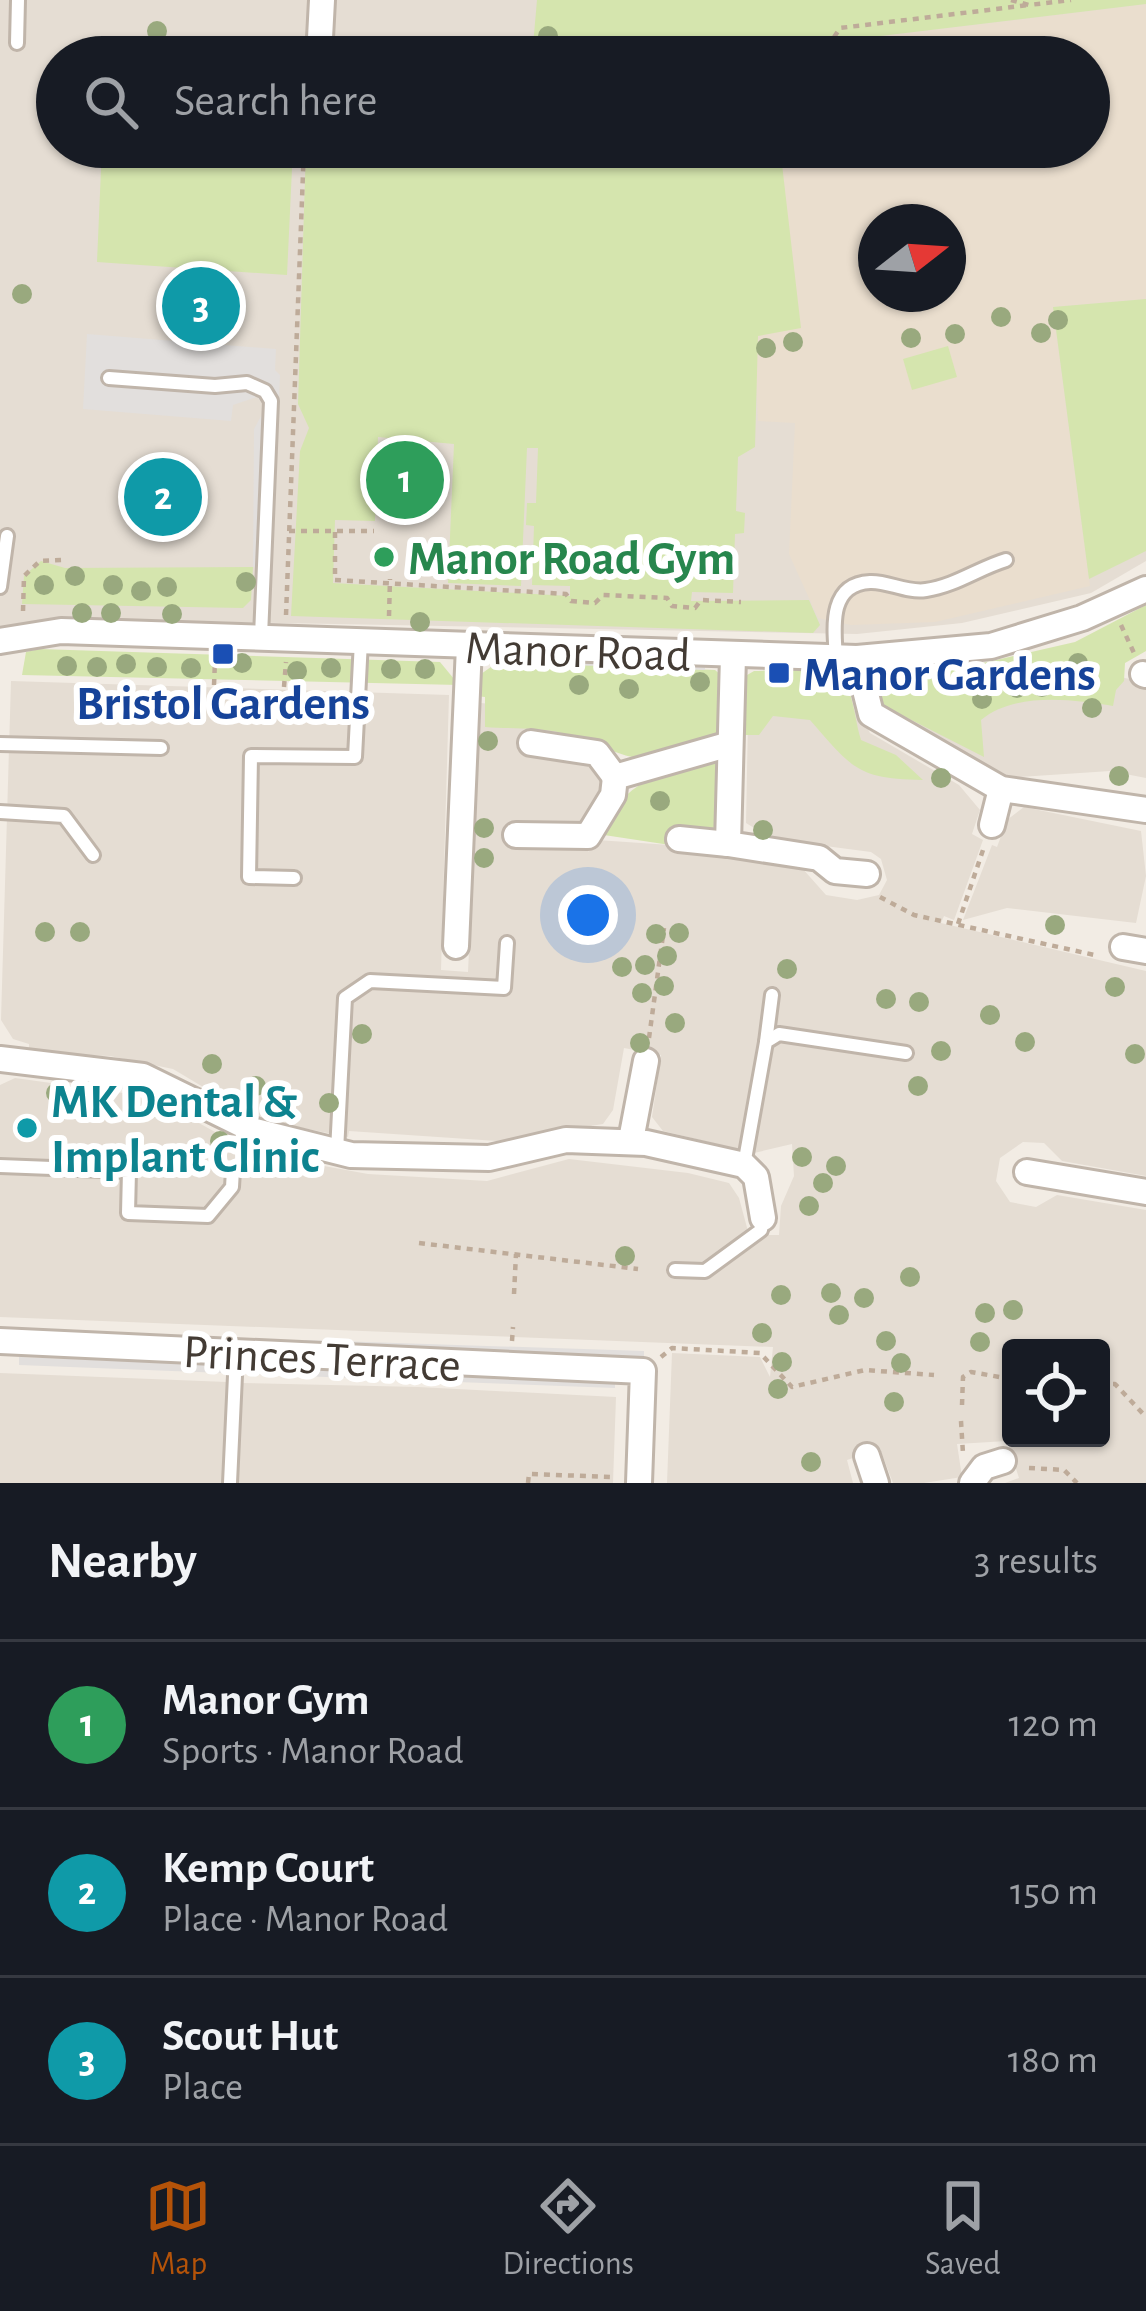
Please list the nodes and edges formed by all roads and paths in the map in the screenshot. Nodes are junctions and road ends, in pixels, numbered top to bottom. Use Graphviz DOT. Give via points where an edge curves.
graph roads {
  1 [pos="18,0"];
  2 [pos="322,0"];
  3 [pos="1011,0"];
  4 [pos="1071,0"];
  5 [pos="1029,5"];
  6 [pos="320,36"];
  7 [pos="835,36"];
  8 [pos="17,43"];
  9 [pos="303,168"];
  10 [pos="109,378"];
  11 [pos="289,531"];
  12 [pos="374,531"];
  13 [pos="335,532"];
  14 [pos="7,536"];
  15 [pos="62,560"];
  16 [pos="1006,560"];
  17 [pos="390,581"];
  18 [pos="0,587"];
  19 [pos="1146,589"];
  20 [pos="741,602"];
  21 [pos="1111,605"];
  22 [pos="389,608"];
  23 [pos="26,633"];
  24 [pos="274,636"];
  25 [pos="0,641"];
  26 [pos="361,641"];
  27 [pos="469,646"];
  28 [pos="733,656"];
  29 [pos="846,658"];
  30 [pos="1145,674"];
  31 [pos="531,743"];
  32 [pos="0,744"];
  33 [pos="730,744"];
  34 [pos="161,748"];
  35 [pos="616,777"];
  36 [pos="1001,788"];
  37 [pos="1146,810"];
  38 [pos="0,812"];
  39 [pos="992,824"];
  40 [pos="516,836"];
  41 [pos="680,839"];
  42 [pos="728,844"];
  43 [pos="93,855"];
  44 [pos="867,874"];
  45 [pos="293,878"];
  46 [pos="958,924"];
  47 [pos="664,928"];
  48 [pos="507,943"];
  49 [pos="456,946"];
  50 [pos="1125,952"];
  51 [pos="772,995"];
  52 [pos="766,1042"];
  53 [pos="906,1053"];
  54 [pos="0,1059"];
  55 [pos="646,1061"];
  56 [pos="632,1140"];
  57 [pos="337,1151"];
  58 [pos="0,1166"];
  59 [pos="233,1170"];
  60 [pos="758,1171"];
  61 [pos="1027,1172"];
  62 [pos="1146,1192"];
  63 [pos="763,1218"];
  64 [pos="419,1243"];
  65 [pos="516,1254"];
  66 [pos="638,1269"];
  67 [pos="675,1270"];
  68 [pos="514,1294"];
  69 [pos="0,1341"];
  70 [pos="236,1354"];
  71 [pos="644,1370"];
  72 [pos="934,1375"];
  73 [pos="953,1376"];
  74 [pos="963,1377"];
  75 [pos="1002,1377"];
  76 [pos="1110,1384"];
  77 [pos="962,1405"];
  78 [pos="1146,1417"];
  79 [pos="867,1456"];
  80 [pos="1003,1461"];
  81 [pos="629,1480"];
  82 [pos="230,1483"];
  83 [pos="528,1483"];
  84 [pos="876,1483"];
  85 [pos="972,1483"];
  86 [pos="1077,1483"];
  1 -- 8 [label="lane"];
  2 -- 6 [label="street"];
  3 -- 5 [label="path"];
  4 -- 5 [label="path"];
  5 -- 7 [label="path" via="840,28"];
  9 -- 11 [label="path"];
  10 -- 24 [label="lane" via="248,383 265,391"];
  11 -- 13 [label="path"];
  11 -- 24 [label="path"];
  12 -- 13 [label="path"];
  13 -- 17 [label="path" via="334,580"];
  14 -- 18 [label="lane"];
  15 -- 23 [label="path" via="40,561 24,576"];
  16 -- 29 [label="lane" via="926,590 870,581 853,588 833,616"];
  17 -- 20 [label="path" via="595,603 603,595 695,608 701,601"];
  17 -- 22 [label="path"];
  19 -- 21 [label="street, Manor Road"];
  21 -- 29 [label="street, Manor Road" via="991,646"];
  21 -- 30 [label="path"];
  23 -- 24 [label="street, Manor Road"];
  23 -- 25 [label="street, Manor Road"];
  24 -- 26 [label="street, Manor Road"];
  26 -- 27 [label="street, Manor Road"];
  26 -- 45 [label="lane" via="355,757 251,756 249,877"];
  27 -- 28 [label="street, Manor Road"];
  27 -- 49 [label="street"];
  28 -- 29 [label="street, Manor Road"];
  28 -- 33 [label="street"];
  29 -- 36 [label="street" via="871,714"];
  31 -- 35 [label="street" via="597,753"];
  32 -- 34 [label="lane"];
  33 -- 35 [label="street"];
  33 -- 42 [label="street"];
  35 -- 40 [label="street" via="588,836"];
  36 -- 37 [label="street"];
  36 -- 39 [label="street"];
  38 -- 43 [label="lane" via="64,816"];
  39 -- 46 [label="path"];
  41 -- 42 [label="street"];
  42 -- 44 [label="street"];
  44 -- 46 [label="path" via="890,905"];
  46 -- 50 [label="path"];
  47 -- 55 [label="path"];
  48 -- 57 [label="lane" via="504,988 370,981 345,998"];
  51 -- 52 [label="lane"];
  52 -- 53 [label="lane" via="778,1034"];
  52 -- 60 [label="lane"];
  54 -- 57 [label="street" via="143,1076 255,1131"];
  55 -- 56 [label="street"];
  56 -- 57 [label="street" via="547,1142 489,1158"];
  56 -- 60 [label="street"];
  58 -- 59 [label="lane" via="129,1171 128,1213 208,1216 232,1187"];
  60 -- 63 [label="street"];
  61 -- 62 [label="street"];
  63 -- 67 [label="lane" via="760,1230 705,1271"];
  64 -- 65 [label="path"];
  65 -- 66 [label="path"];
  65 -- 68 [label="path"];
  69 -- 70 [label="street, Princes Terrace"];
  70 -- 71 [label="street, Princes Terrace"];
  70 -- 82 [label="lane"];
  71 -- 72 [label="path" via="672,1348 760,1353 792,1387 865,1370"];
  71 -- 81 [label="street"];
  73 -- 74 [label="path"];
  74 -- 75 [label="path"];
  74 -- 77 [label="path"];
  76 -- 78 [label="path"];
  79 -- 84 [label="street"];
  80 -- 85 [label="street" via="984,1467"];
  80 -- 86 [label="path" via="1011,1474 1035,1466 1064,1470"];
  81 -- 83 [label="path" via="529,1474"];
}
